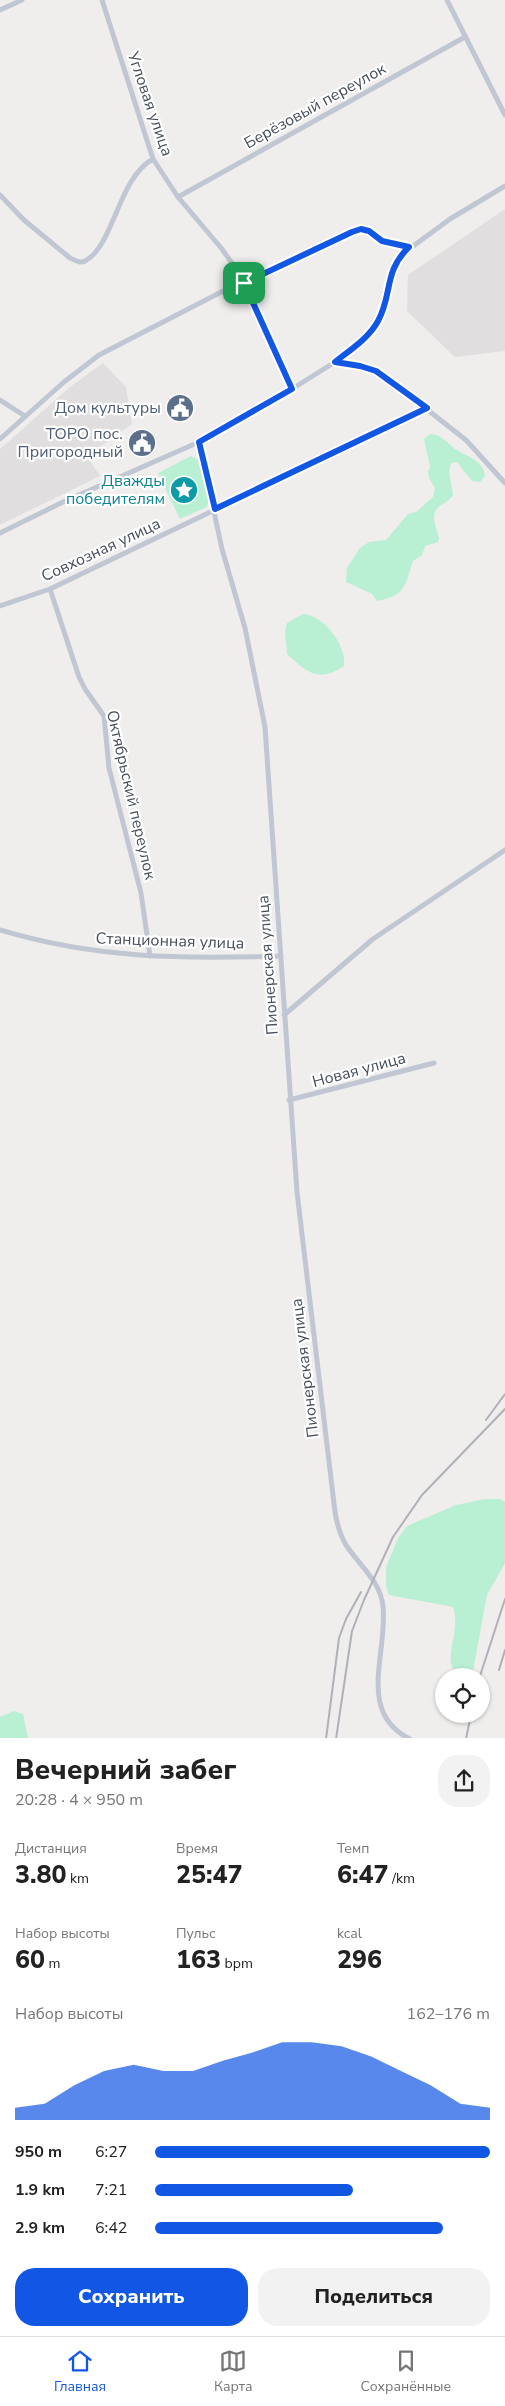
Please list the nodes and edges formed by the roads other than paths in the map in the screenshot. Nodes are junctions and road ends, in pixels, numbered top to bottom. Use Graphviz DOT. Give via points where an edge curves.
graph roads {
  1 [pos="22,0"];
  2 [pos="102,0"];
  3 [pos="447,0"];
  4 [pos="0,10"];
  5 [pos="464,37"];
  6 [pos="505,115"];
  7 [pos="154,159"];
  8 [pos="505,186"];
  9 [pos="0,195"];
  10 [pos="178,197"];
  11 [pos="409,247"];
  12 [pos="244,283"];
  13 [pos="335,362"];
  14 [pos="292,389"];
  15 [pos="0,400"];
  16 [pos="427,408"];
  17 [pos="25,416"];
  18 [pos="0,439"];
  19 [pos="199,442"];
  20 [pos="505,482"];
  21 [pos="215,509"];
  22 [pos="0,533"];
  23 [pos="50,589"];
  24 [pos="0,606"];
  25 [pos="505,850"];
  26 [pos="0,930"];
  27 [pos="150,956"];
  28 [pos="281,956"];
  29 [pos="284,1015"];
  30 [pos="434,1063"];
  31 [pos="289,1100"];
  32 [pos="410,1738"];
  1 -- 4 [label="street"];
  2 -- 7 [label="street, Угловая улица"];
  3 -- 5 [label="street"];
  5 -- 6 [label="street"];
  5 -- 10 [label="street, Берёзовый переулок"];
  7 -- 9 [label="street" via="139,169 99,245 84,261 70,258 24,220"];
  7 -- 10 [label="street, Угловая улица"];
  8 -- 11 [label="street"];
  10 -- 12 [label="street, Угловая улица" via="222,249"];
  11 -- 12 [label="street" via="382,241 361,229"];
  11 -- 13 [label="street" via="393,267 378,322 360,343"];
  12 -- 14 [label="street, Угловая улица"];
  12 -- 17 [label="street" via="100,355"];
  13 -- 14 [label="street"];
  13 -- 16 [label="street" via="376,371"];
  14 -- 19 [label="street"];
  15 -- 17 [label="street"];
  16 -- 20 [label="street" via="466,440"];
  16 -- 21 [label="street, Совхозная улица"];
  17 -- 18 [label="street"];
  19 -- 21 [label="street, Пионерская улица"];
  19 -- 22 [label="street"];
  21 -- 23 [label="street, Совхозная улица"];
  21 -- 28 [label="street, Пионерская улица" via="222,549 245,628 265,727"];
  23 -- 24 [label="street, Совхозная улица"];
  23 -- 27 [label="street, Октябрьский переулок" via="79,677 104,716 109,768 141,893"];
  25 -- 29 [label="street" via="373,939"];
  26 -- 27 [label="street, Станционная улица" via="42,943 102,953"];
  27 -- 28 [label="street, Станционная улица"];
  28 -- 29 [label="street, Пионерская улица"];
  29 -- 31 [label="street, Пионерская улица"];
  30 -- 31 [label="street, Новая улица"];
  31 -- 32 [label="street, Пионерская улица" via="334,1512 341,1535 380,1592 384,1618 379,1705 385,1719"];
}
